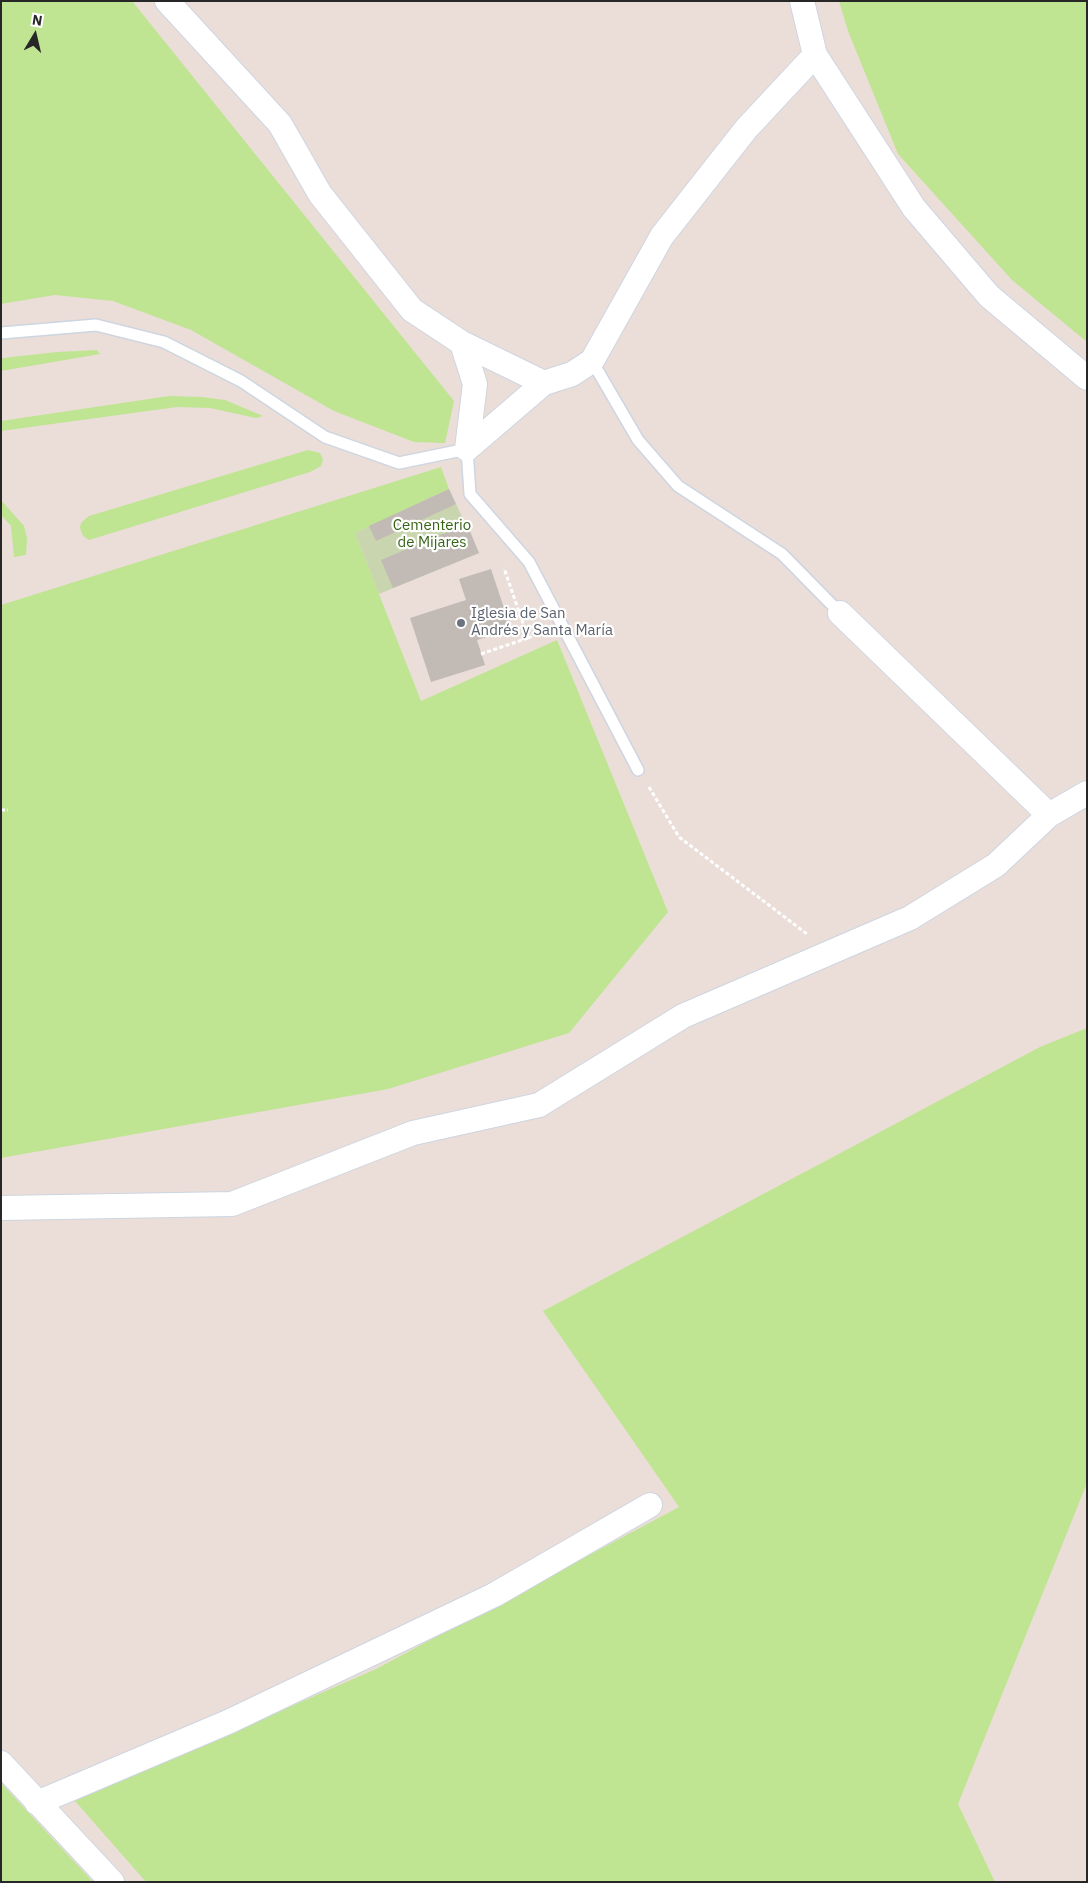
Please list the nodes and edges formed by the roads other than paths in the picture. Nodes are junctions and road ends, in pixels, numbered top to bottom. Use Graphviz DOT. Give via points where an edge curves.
graph roads {
  1 [pos="168,1"];
  2 [pos="802,1"];
  3 [pos="815,55"];
  4 [pos="1,333"];
  5 [pos="462,343"];
  6 [pos="592,361"];
  7 [pos="1087,378"];
  8 [pos="544,383"];
  9 [pos="467,450"];
  10 [pos="840,613"];
  11 [pos="638,770"];
  12 [pos="1087,792"];
  13 [pos="1048,815"];
  14 [pos="1,1208"];
  15 [pos="650,1505"];
  16 [pos="1,1763"];
  17 [pos="37,1803"];
  18 [pos="112,1882"];
  1 -- 5 [label="street" via="280,124 320,194 412,310"];
  2 -- 3 [label="street"];
  3 -- 6 [label="street" via="746,129 662,236"];
  3 -- 7 [label="street" via="914,208 989,296"];
  4 -- 9 [label="lane" via="96,325 164,342 240,381 325,437 399,463"];
  5 -- 8 [label="street"];
  5 -- 9 [label="street" via="475,384"];
  6 -- 8 [label="street" via="572,374"];
  6 -- 10 [label="lane" via="638,440 678,486 782,554"];
  8 -- 9 [label="street"];
  9 -- 11 [label="lane" via="470,494 530,562"];
  10 -- 13 [label="street"];
  12 -- 13 [label="street"];
  13 -- 14 [label="street" via="996,865 910,918 683,1016 539,1105 413,1133 232,1204"];
  15 -- 17 [label="street" via="494,1595 228,1722"];
  16 -- 17 [label="street"];
  17 -- 18 [label="street"];
}
